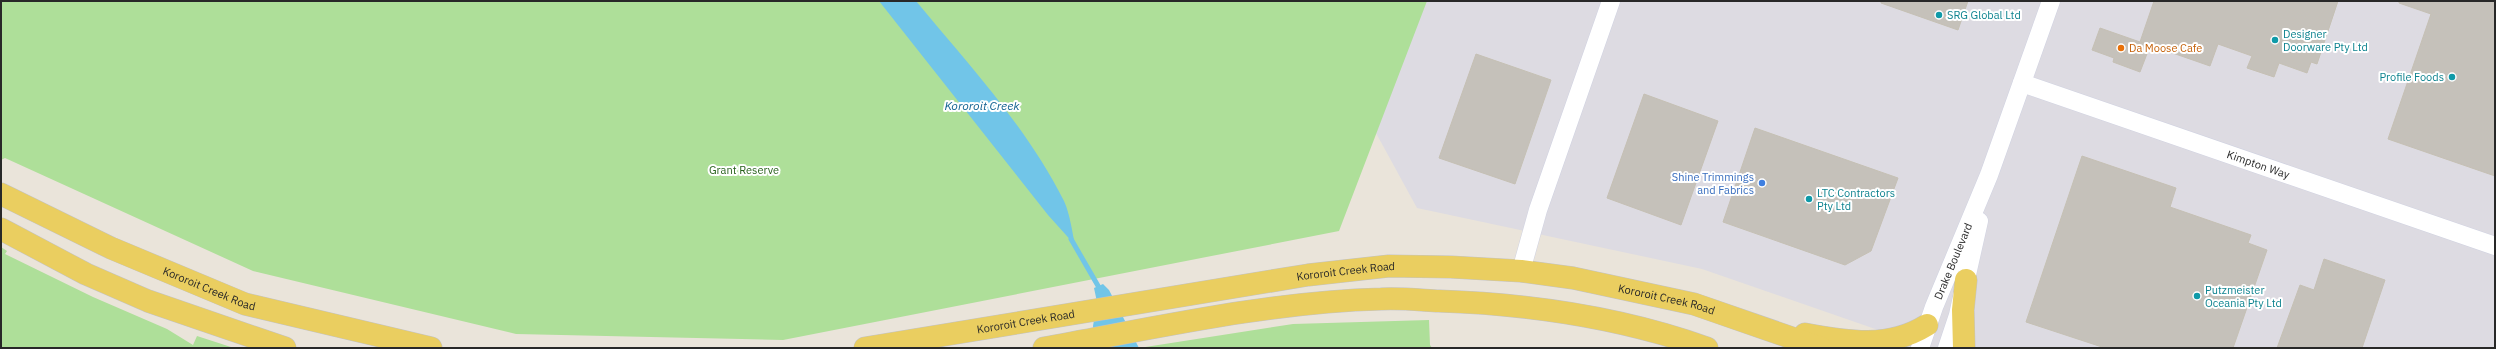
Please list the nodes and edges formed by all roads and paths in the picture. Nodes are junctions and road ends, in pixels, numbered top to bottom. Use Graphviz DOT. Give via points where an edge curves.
graph roads {
  1 [pos="1611,1"];
  2 [pos="2051,1"];
  3 [pos="2022,82"];
  4 [pos="1989,175"];
  5 [pos="1,194"];
  6 [pos="1,229"];
  7 [pos="2495,246"];
  8 [pos="1521,271"];
  9 [pos="1966,280"];
  10 [pos="1757,325"];
  11 [pos="1928,325"];
  12 [pos="285,348"];
  13 [pos="431,348"];
  14 [pos="864,348"];
  15 [pos="1044,348"];
  16 [pos="1707,348"];
  17 [pos="1821,348"];
  18 [pos="1920,348"];
  19 [pos="1947,348"];
  20 [pos="1964,348"];
  1 -- 8 [label="street" via="1538,210"];
  2 -- 3 [label="street, Drake Boulevard"];
  3 -- 4 [label="street, Drake Boulevard"];
  3 -- 7 [label="street, Kimpton Way"];
  4 -- 9 [label="street, Drake Boulevard"];
  4 -- 11 [label="street, Drake Boulevard"];
  5 -- 13 [label="main road, Kororoit Creek Road" via="111,248 245,304"];
  6 -- 12 [label="main road" via="86,274 148,301"];
  8 -- 10 [label="main road, Kororoit Creek Road" via="1632,290 1694,304"];
  8 -- 14 [label="main road, Kororoit Creek Road" via="1389,266 1308,275"];
  9 -- 19 [label="street, Drake Boulevard"];
  9 -- 20 [label="main road" via="1963,310"];
  10 -- 11 [label="main road" via="1861,342 1895,340"];
  10 -- 17 [label="main road, Kororoit Creek Road"];
  11 -- 18 [label="street, Drake Boulevard"];
  15 -- 16 [label="main road" via="1270,310 1382,299 1545,308 1651,329"];
}
